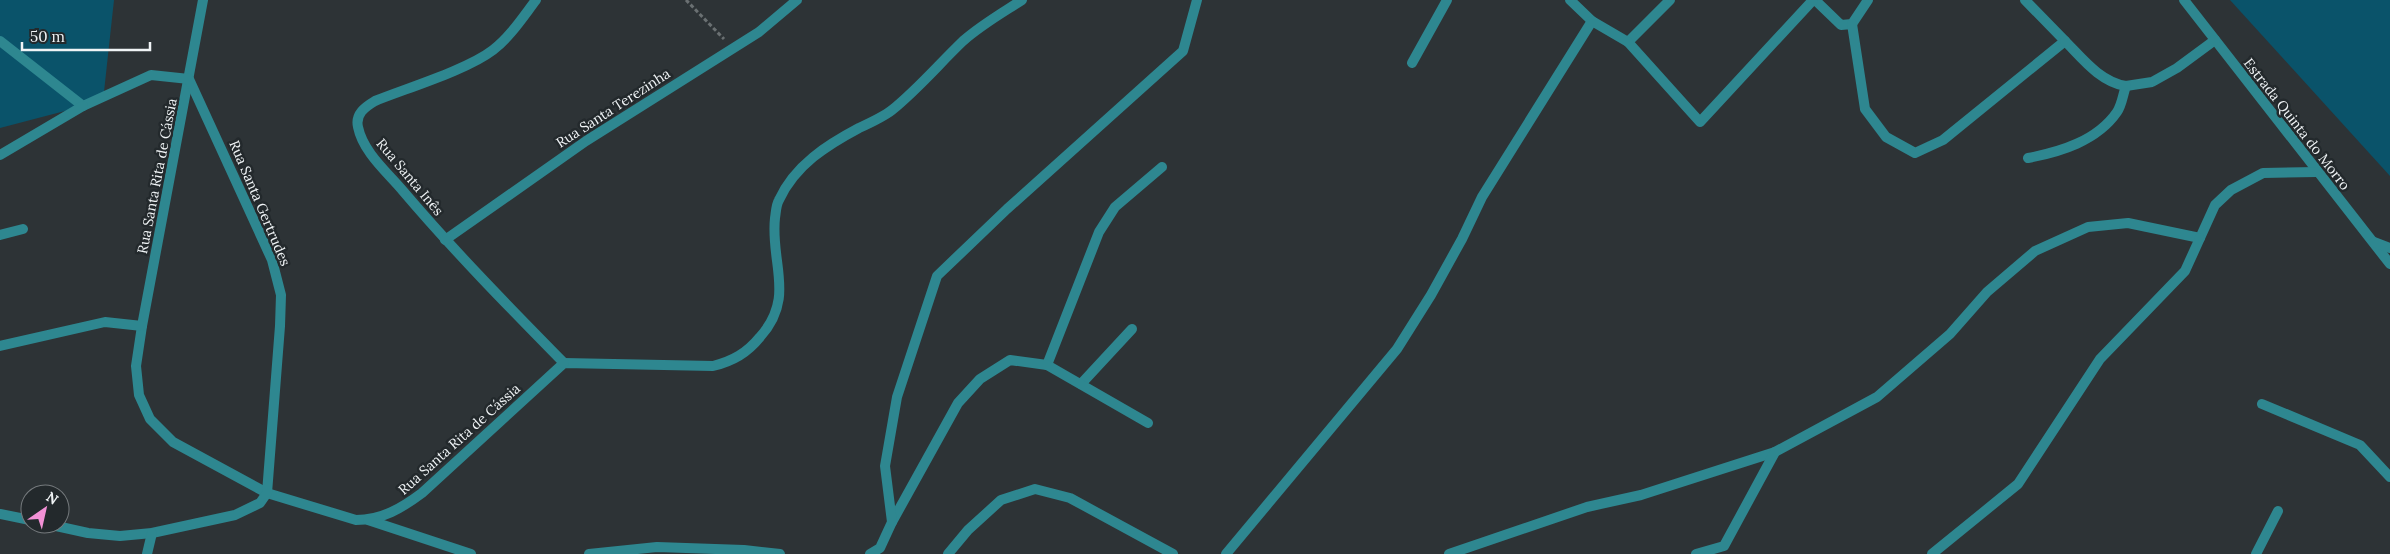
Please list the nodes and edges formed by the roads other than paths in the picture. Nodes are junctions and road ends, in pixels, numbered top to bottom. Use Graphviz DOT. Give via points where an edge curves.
graph roads {
  1 [pos="204,0"];
  2 [pos="536,0"];
  3 [pos="797,0"];
  4 [pos="1022,0"];
  5 [pos="1197,0"];
  6 [pos="1447,0"];
  7 [pos="1570,0"];
  8 [pos="1670,0"];
  9 [pos="1814,0"];
  10 [pos="1868,0"];
  11 [pos="2025,0"];
  12 [pos="2184,0"];
  13 [pos="1592,21"];
  14 [pos="1852,24"];
  15 [pos="2065,40"];
  16 [pos="2215,40"];
  17 [pos="0,41"];
  18 [pos="1628,42"];
  19 [pos="1412,63"];
  20 [pos="189,79"];
  21 [pos="2126,86"];
  22 [pos="83,106"];
  23 [pos="0,155"];
  24 [pos="2028,158"];
  25 [pos="1162,167"];
  26 [pos="2317,172"];
  27 [pos="23,229"];
  28 [pos="0,235"];
  29 [pos="2200,238"];
  30 [pos="445,240"];
  31 [pos="2373,242"];
  32 [pos="2390,248"];
  33 [pos="2390,264"];
  34 [pos="142,326"];
  35 [pos="1132,329"];
  36 [pos="0,346"];
  37 [pos="564,363"];
  38 [pos="1047,365"];
  39 [pos="1080,384"];
  40 [pos="2262,404"];
  41 [pos="1148,423"];
  42 [pos="1775,452"];
  43 [pos="2390,477"];
  44 [pos="267,493"];
  45 [pos="2278,511"];
  46 [pos="0,514"];
  47 [pos="20,518"];
  48 [pos="368,520"];
  49 [pos="892,522"];
  50 [pos="70,529"];
  51 [pos="152,533"];
  52 [pos="718,551"];
  53 [pos="770,553"];
  54 [pos="147,554"];
  55 [pos="471,554"];
  56 [pos="589,554"];
  57 [pos="780,554"];
  58 [pos="870,554"];
  59 [pos="948,554"];
  60 [pos="1172,554"];
  61 [pos="1226,554"];
  62 [pos="1449,554"];
  63 [pos="1696,554"];
  64 [pos="1932,554"];
  65 [pos="2256,554"];
  1 -- 20 [label="street, Rua Santa Rita de Cássia"];
  2 -- 30 [label="street, Rua Santa Inês" via="492,50 464,65 375,101 358,117 357,125 368,151"];
  3 -- 30 [label="street, Rua Santa Terezinha" via="759,32 586,141"];
  4 -- 37 [label="street" via="964,41 890,112 830,144 800,168 785,187 777,202 774,232 780,296 772,322 745,353 713,366"];
  5 -- 49 [label="street" via="1183,52 937,276 897,397 886,466"];
  6 -- 19 [label="street"];
  7 -- 13 [label="street"];
  8 -- 18 [label="street"];
  9 -- 14 [label="street" via="1842,25"];
  9 -- 18 [label="street" via="1700,122"];
  10 -- 14 [label="street"];
  11 -- 15 [label="street"];
  12 -- 16 [label="street, Estrada Quinta do Morro"];
  13 -- 18 [label="street"];
  13 -- 61 [label="street" via="1482,197 1462,240 1397,349"];
  14 -- 15 [label="street" via="1865,109 1886,137 1915,153 1943,140"];
  15 -- 21 [label="street" via="2095,71 2116,84"];
  16 -- 21 [label="street" via="2152,82"];
  16 -- 26 [label="street, Estrada Quinta do Morro"];
  17 -- 22 [label="street"];
  20 -- 22 [label="street" via="151,75"];
  20 -- 34 [label="street, Rua Santa Rita de Cássia"];
  20 -- 44 [label="street, Rua Santa Gertrudes" via="272,260 281,295"];
  21 -- 24 [label="street" via="2118,111 2100,130 2062,152"];
  22 -- 23 [label="street"];
  25 -- 38 [label="street" via="1116,208 1099,232"];
  26 -- 29 [label="street" via="2263,173 2231,190 2215,205"];
  26 -- 31 [label="street, Estrada Quinta do Morro"];
  27 -- 28 [label="street"];
  29 -- 42 [label="street" via="2128,223 2088,227 2035,251 1987,292 1950,334 1877,397"];
  29 -- 64 [label="street" via="2185,271 2100,359 2018,484"];
  30 -- 37 [label="street, Rua Santa Inês"];
  31 -- 32 [label="street"];
  31 -- 33 [label="street, Estrada Quinta do Morro"];
  34 -- 36 [label="street" via="105,322"];
  34 -- 44 [label="street, Rua Santa Rita de Cássia" via="136,366 139,395 150,419 174,442"];
  35 -- 39 [label="street"];
  37 -- 48 [label="street, Rua Santa Rita de Cássia" via="422,494 403,508"];
  38 -- 39 [label="street"];
  38 -- 49 [label="street" via="1010,360 980,379 958,403"];
  39 -- 41 [label="street"];
  40 -- 43 [label="street" via="2360,445"];
  42 -- 62 [label="street" via="1641,495 1587,507"];
  42 -- 63 [label="street" via="1724,546"];
  44 -- 48 [label="street, Rua Santa Rita de Cássia" via="356,520"];
  44 -- 51 [label="street" via="260,503 235,515"];
  45 -- 65 [label="street"];
  46 -- 47 [label="street"];
  48 -- 55 [label="street"];
  49 -- 58 [label="street" via="880,548"];
  50 -- 51 [label="street" via="120,536"];
  51 -- 54 [label="street"];
  52 -- 53 [label="street"];
  52 -- 56 [label="street" via="656,546"];
  53 -- 57 [label="street"];
  59 -- 60 [label="street" via="968,530 1001,500 1035,489 1070,498"];
}
